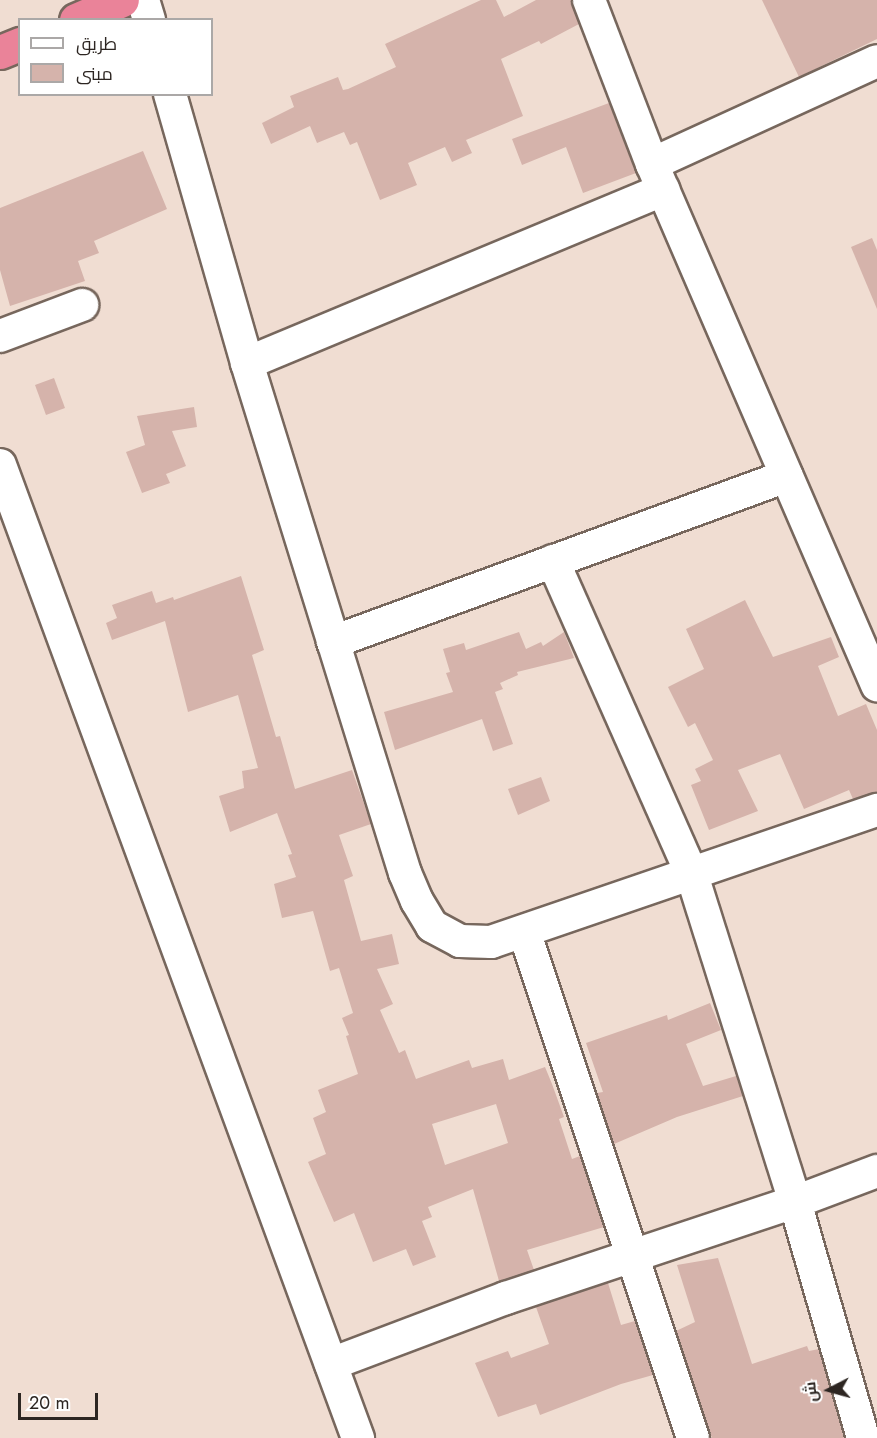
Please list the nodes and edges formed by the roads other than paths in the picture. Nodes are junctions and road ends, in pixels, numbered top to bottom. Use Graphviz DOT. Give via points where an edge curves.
graph roads {
  1 [pos="122,0"];
  2 [pos="143,0"];
  3 [pos="590,0"];
  4 [pos="81,18"];
  5 [pos="148,18"];
  6 [pos="18,45"];
  7 [pos="0,52"];
  8 [pos="877,61"];
  9 [pos="171,96"];
  10 [pos="658,178"];
  11 [pos="82,304"];
  12 [pos="0,336"];
  13 [pos="247,363"];
  14 [pos="0,465"];
  15 [pos="787,476"];
  16 [pos="553,561"];
  17 [pos="333,642"];
  18 [pos="877,685"];
  19 [pos="877,810"];
  20 [pos="692,875"];
  21 [pos="524,931"];
  22 [pos="877,1171"];
  23 [pos="795,1202"];
  24 [pos="630,1255"];
  25 [pos="331,1364"];
  26 [pos="358,1438"];
  27 [pos="693,1438"];
  28 [pos="863,1438"];
  1 -- 4 [label="highway"];
  2 -- 5 [label="street"];
  3 -- 10 [label="street"];
  6 -- 7 [label="highway"];
  8 -- 10 [label="street"];
  9 -- 13 [label="street"];
  10 -- 13 [label="street"];
  10 -- 15 [label="street"];
  11 -- 12 [label="street"];
  13 -- 17 [label="street"];
  14 -- 25 [label="street"];
  15 -- 16 [label="street"];
  15 -- 18 [label="street"];
  16 -- 17 [label="street"];
  16 -- 20 [label="street"];
  17 -- 21 [label="street" via="405,873 432,926 460,941 491,942"];
  19 -- 20 [label="street"];
  20 -- 21 [label="street"];
  20 -- 23 [label="street"];
  21 -- 24 [label="street"];
  22 -- 23 [label="street"];
  23 -- 24 [label="street"];
  23 -- 28 [label="street"];
  24 -- 25 [label="street"];
  24 -- 27 [label="street"];
  25 -- 26 [label="street"];
}
